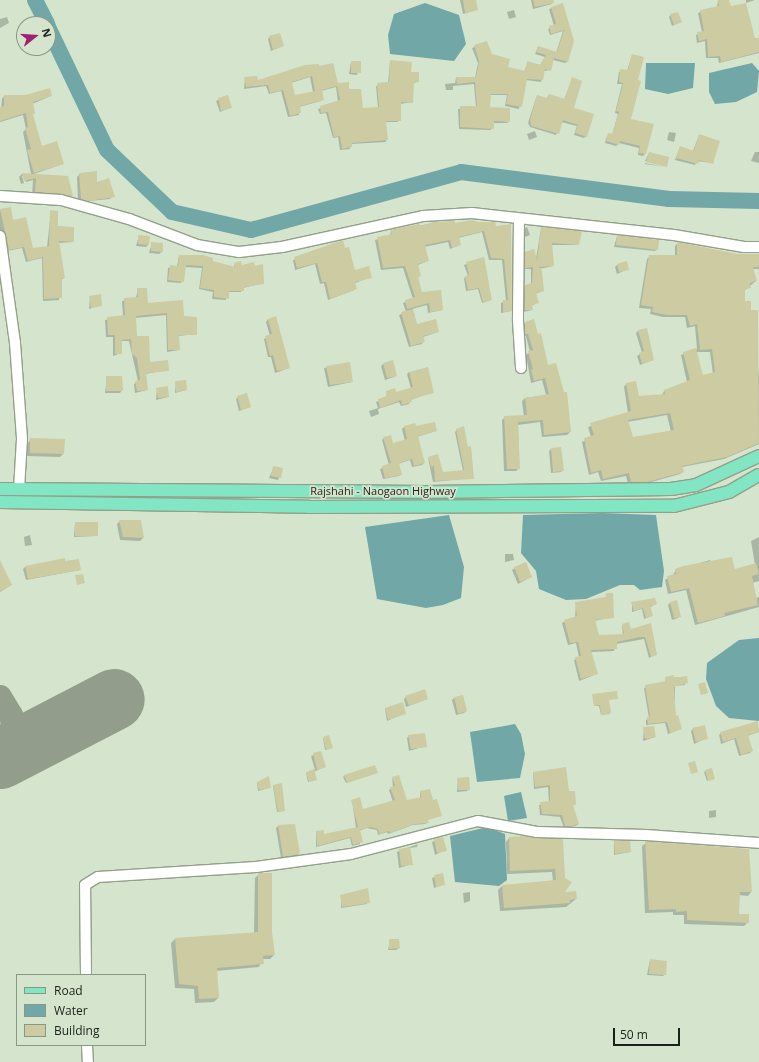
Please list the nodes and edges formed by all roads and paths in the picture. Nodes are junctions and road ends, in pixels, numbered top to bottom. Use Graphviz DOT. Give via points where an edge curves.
graph roads {
  1 [pos="0,196"];
  2 [pos="519,219"];
  3 [pos="0,236"];
  4 [pos="759,247"];
  5 [pos="521,368"];
  6 [pos="759,456"];
  7 [pos="759,475"];
  8 [pos="0,489"];
  9 [pos="19,489"];
  10 [pos="50,489"];
  11 [pos="0,502"];
  12 [pos="49,503"];
  13 [pos="759,843"];
  14 [pos="86,974"];
  15 [pos="87,1046"];
  16 [pos="88,1062"];
  1 -- 2 [label="street" via="61,200 129,219 197,245 239,252 282,247 423,216 472,213"];
  2 -- 4 [label="street"];
  2 -- 5 [label="street" via="518,321"];
  3 -- 9 [label="street" via="15,344 22,439"];
  6 -- 10 [label="main road, Rajshahi - Naogaon Highway" via="709,480 671,489 426,492"];
  7 -- 12 [label="main road, Rajshahi - Naogaon Highway" via="728,492 674,506 309,507"];
  8 -- 9 [label="main road, Rajshahi - Naogaon Highway"];
  9 -- 10 [label="main road, Rajshahi - Naogaon Highway"];
  10 -- 12 [label="main road"];
  11 -- 12 [label="main road, Rajshahi - Naogaon Highway"];
  13 -- 14 [label="street" via="646,835 537,832 478,821 351,854 256,868 98,877 85,885"];
  15 -- 16 [label="street"];
}
